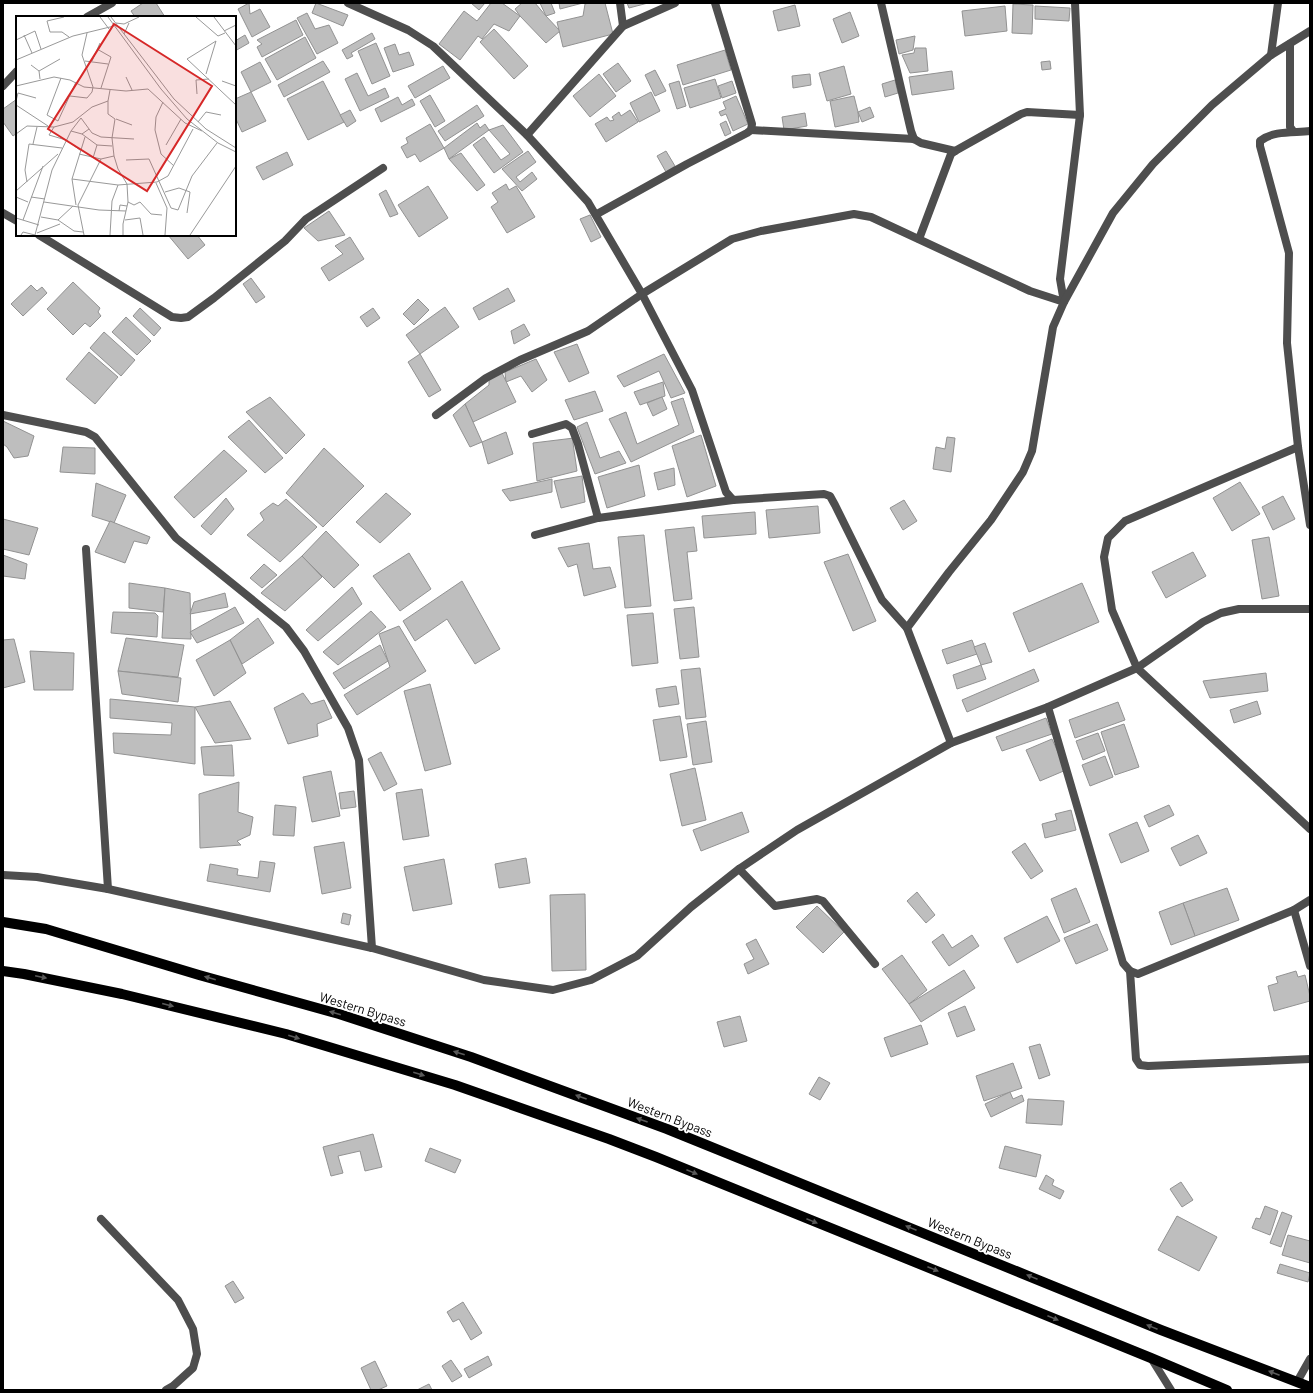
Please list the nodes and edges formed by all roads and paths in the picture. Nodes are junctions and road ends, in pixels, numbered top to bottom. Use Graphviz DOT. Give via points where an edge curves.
graph roads {
  1 [pos="112,3"];
  2 [pos="348,3"];
  3 [pos="620,3"];
  4 [pos="675,3"];
  5 [pos="715,3"];
  6 [pos="881,3"];
  7 [pos="1075,3"];
  8 [pos="1278,3"];
  9 [pos="89,16"];
  10 [pos="622,26"];
  11 [pos="1310,31"];
  12 [pos="1290,44"];
  13 [pos="1271,55"];
  14 [pos="16,72"];
  15 [pos="3,86"];
  16 [pos="1080,115"];
  17 [pos="751,130"];
  18 [pos="1293,131"];
  19 [pos="1310,131"];
  20 [pos="527,135"];
  21 [pos="914,139"];
  22 [pos="955,150"];
  23 [pos="383,168"];
  24 [pos="3,213"];
  25 [pos="597,214"];
  26 [pos="16,220"];
  27 [pos="41,236"];
  28 [pos="919,239"];
  29 [pos="642,294"];
  30 [pos="1064,302"];
  31 [pos="3,415"];
  32 [pos="436,415"];
  33 [pos="532,434"];
  34 [pos="1298,447"];
  35 [pos="733,500"];
  36 [pos="598,518"];
  37 [pos="1310,524"];
  38 [pos="535,535"];
  39 [pos="86,550"];
  40 [pos="1310,609"];
  41 [pos="907,628"];
  42 [pos="1137,668"];
  43 [pos="1048,707"];
  44 [pos="951,743"];
  45 [pos="1310,829"];
  46 [pos="739,869"];
  47 [pos="3,875"];
  48 [pos="108,889"];
  49 [pos="1310,900"];
  50 [pos="1294,910"];
  51 [pos="3,922"];
  52 [pos="372,948"];
  53 [pos="875,964"];
  54 [pos="1310,966"];
  55 [pos="3,971"];
  56 [pos="1130,971"];
  57 [pos="1310,1059"];
  58 [pos="101,1219"];
  59 [pos="1151,1358"];
  60 [pos="1310,1359"];
  61 [pos="1297,1382"];
  62 [pos="1310,1387"];
  63 [pos="166,1390"];
  64 [pos="1172,1390"];
  65 [pos="1227,1390"];
  1 -- 9 [label="street"];
  2 -- 20 [label="street" via="408,30 433,46"];
  3 -- 10 [label="street"];
  4 -- 10 [label="street"];
  5 -- 17 [label="street" via="752,124"];
  6 -- 21 [label="street"];
  7 -- 16 [label="street"];
  8 -- 13 [label="street"];
  10 -- 20 [label="street"];
  11 -- 12 [label="street"];
  12 -- 13 [label="street"];
  12 -- 18 [label="street" via="1290,127"];
  13 -- 30 [label="street" via="1212,105 1153,164 1113,213"];
  14 -- 15 [label="street"];
  16 -- 22 [label="street" via="1027,112"];
  16 -- 30 [label="street" via="1060,279"];
  17 -- 21 [label="street"];
  17 -- 25 [label="street"];
  18 -- 19 [label="street"];
  18 -- 34 [label="street" via="1265,138 1260,142 1260,146 1289,253 1287,343"];
  20 -- 25 [label="street"];
  21 -- 22 [label="street" via="921,143"];
  22 -- 28 [label="street" via="951,154"];
  23 -- 27 [label="street" via="306,219 285,240 188,317 172,317"];
  24 -- 26 [label="street"];
  25 -- 29 [label="street"];
  28 -- 29 [label="street" via="871,217 854,214 761,231 732,239"];
  28 -- 30 [label="street" via="1030,291"];
  29 -- 32 [label="street" via="588,331 520,360 486,378"];
  29 -- 35 [label="street" via="692,390 726,492"];
  30 -- 41 [label="street" via="1053,327 1032,452 1023,472 991,520"];
  31 -- 52 [label="street" via="86,432 95,437 176,538 286,627 304,651 348,728 358,760"];
  33 -- 36 [label="street" via="566,424 572,428"];
  34 -- 37 [label="street"];
  34 -- 42 [label="street" via="1125,521 1108,538 1104,557 1112,610"];
  35 -- 36 [label="street"];
  35 -- 41 [label="street" via="824,494 830,496 882,600"];
  36 -- 38 [label="street"];
  39 -- 48 [label="street"];
  40 -- 42 [label="street" via="1239,609 1221,613 1203,622"];
  41 -- 44 [label="street"];
  42 -- 43 [label="street"];
  42 -- 45 [label="street"];
  43 -- 44 [label="street"];
  43 -- 56 [label="street" via="1123,963"];
  44 -- 46 [label="street" via="797,830"];
  46 -- 52 [label="street" via="691,907 637,956 591,980 553,990 484,980"];
  46 -- 53 [label="street" via="775,906 817,899 823,901"];
  47 -- 48 [label="street" via="37,877"];
  48 -- 52 [label="street"];
  49 -- 50 [label="street"];
  50 -- 54 [label="street"];
  50 -- 56 [label="street" via="1138,974"];
  61 -- 51 [label="main road, Western Bypass, one-way" via="1161,1330 667,1129 471,1057 339,1014 46,930"];
  55 -- 59 [label="main road, one-way" via="122,994 286,1034 455,1085 656,1157"];
  56 -- 57 [label="street" via="1136,1059 1140,1065"];
  58 -- 63 [label="street" via="178,1300 193,1329 197,1354 193,1368"];
  59 -- 64 [label="street"];
  59 -- 65 [label="main road"];
  60 -- 61 [label="street"];
  61 -- 62 [label="main road, Western Bypass"];
}
